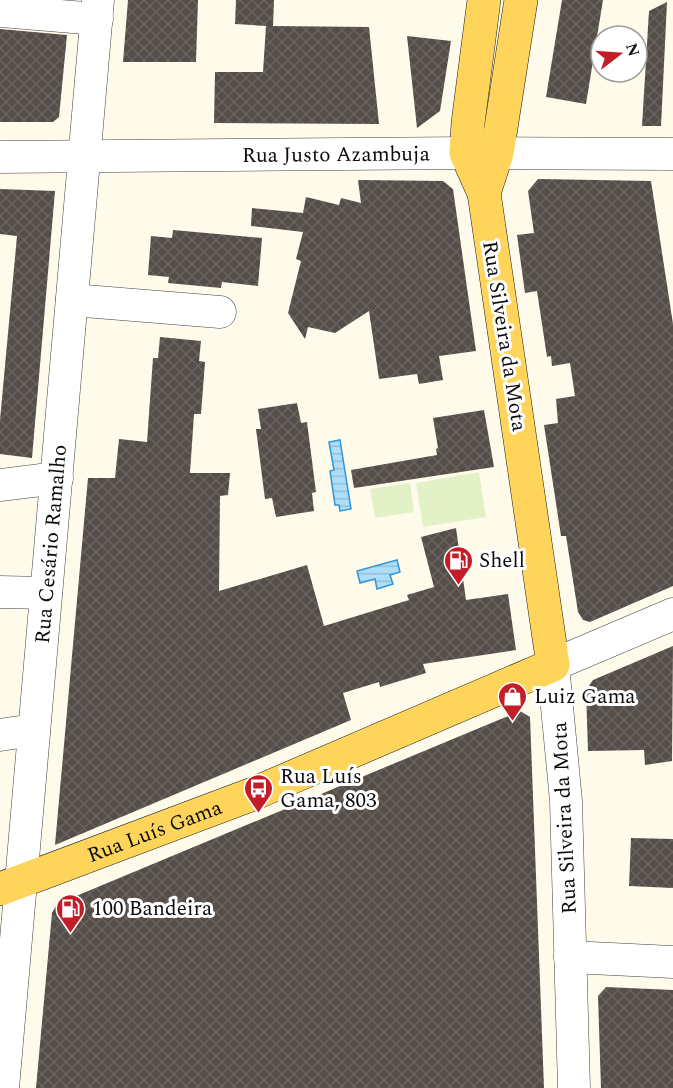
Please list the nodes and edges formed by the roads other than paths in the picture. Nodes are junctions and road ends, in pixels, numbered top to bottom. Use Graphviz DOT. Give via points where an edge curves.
graph roads {
  1 [pos="484,0"];
  2 [pos="522,0"];
  3 [pos="98,10"];
  4 [pos="0,11"];
  5 [pos="481,153"];
  6 [pos="673,154"];
  7 [pos="0,157"];
  8 [pos="85,157"];
  9 [pos="72,300"];
  10 [pos="220,312"];
  11 [pos="57,478"];
  12 [pos="0,485"];
  13 [pos="0,592"];
  14 [pos="46,593"];
  15 [pos="673,614"];
  16 [pos="554,665"];
  17 [pos="34,730"];
  18 [pos="0,735"];
  19 [pos="11,884"];
  20 [pos="570,957"];
  21 [pos="673,962"];
  22 [pos="3,1088"];
  23 [pos="574,1088"];
  1 -- 5 [label="main road" via="468,123"];
  2 -- 5 [label="main road"];
  3 -- 4 [label="street"];
  3 -- 8 [label="street, Rua Cesário Ramalho"];
  5 -- 6 [label="street, Rua Justo Azambuja"];
  5 -- 8 [label="street, Rua Justo Azambuja"];
  5 -- 16 [label="main road, Rua Silveira da Mota"];
  7 -- 8 [label="street, Rua Justo Azambuja"];
  8 -- 9 [label="street, Rua Cesário Ramalho"];
  9 -- 10 [label="street"];
  9 -- 11 [label="street, Rua Cesário Ramalho"];
  11 -- 12 [label="street"];
  11 -- 14 [label="street, Rua Cesário Ramalho"];
  13 -- 14 [label="street"];
  14 -- 17 [label="street, Rua Cesário Ramalho"];
  15 -- 16 [label="street, Rua Luís Gama"];
  16 -- 19 [label="main road, Rua Luís Gama" via="253,794"];
  16 -- 20 [label="street, Rua Silveira da Mota" via="566,801"];
  17 -- 18 [label="street"];
  17 -- 19 [label="street, Rua Cesário Ramalho"];
  19 -- 22 [label="street, Rua Cesário Ramalho"];
  20 -- 21 [label="street"];
  20 -- 23 [label="street, Rua Silveira da Mota"];
}
